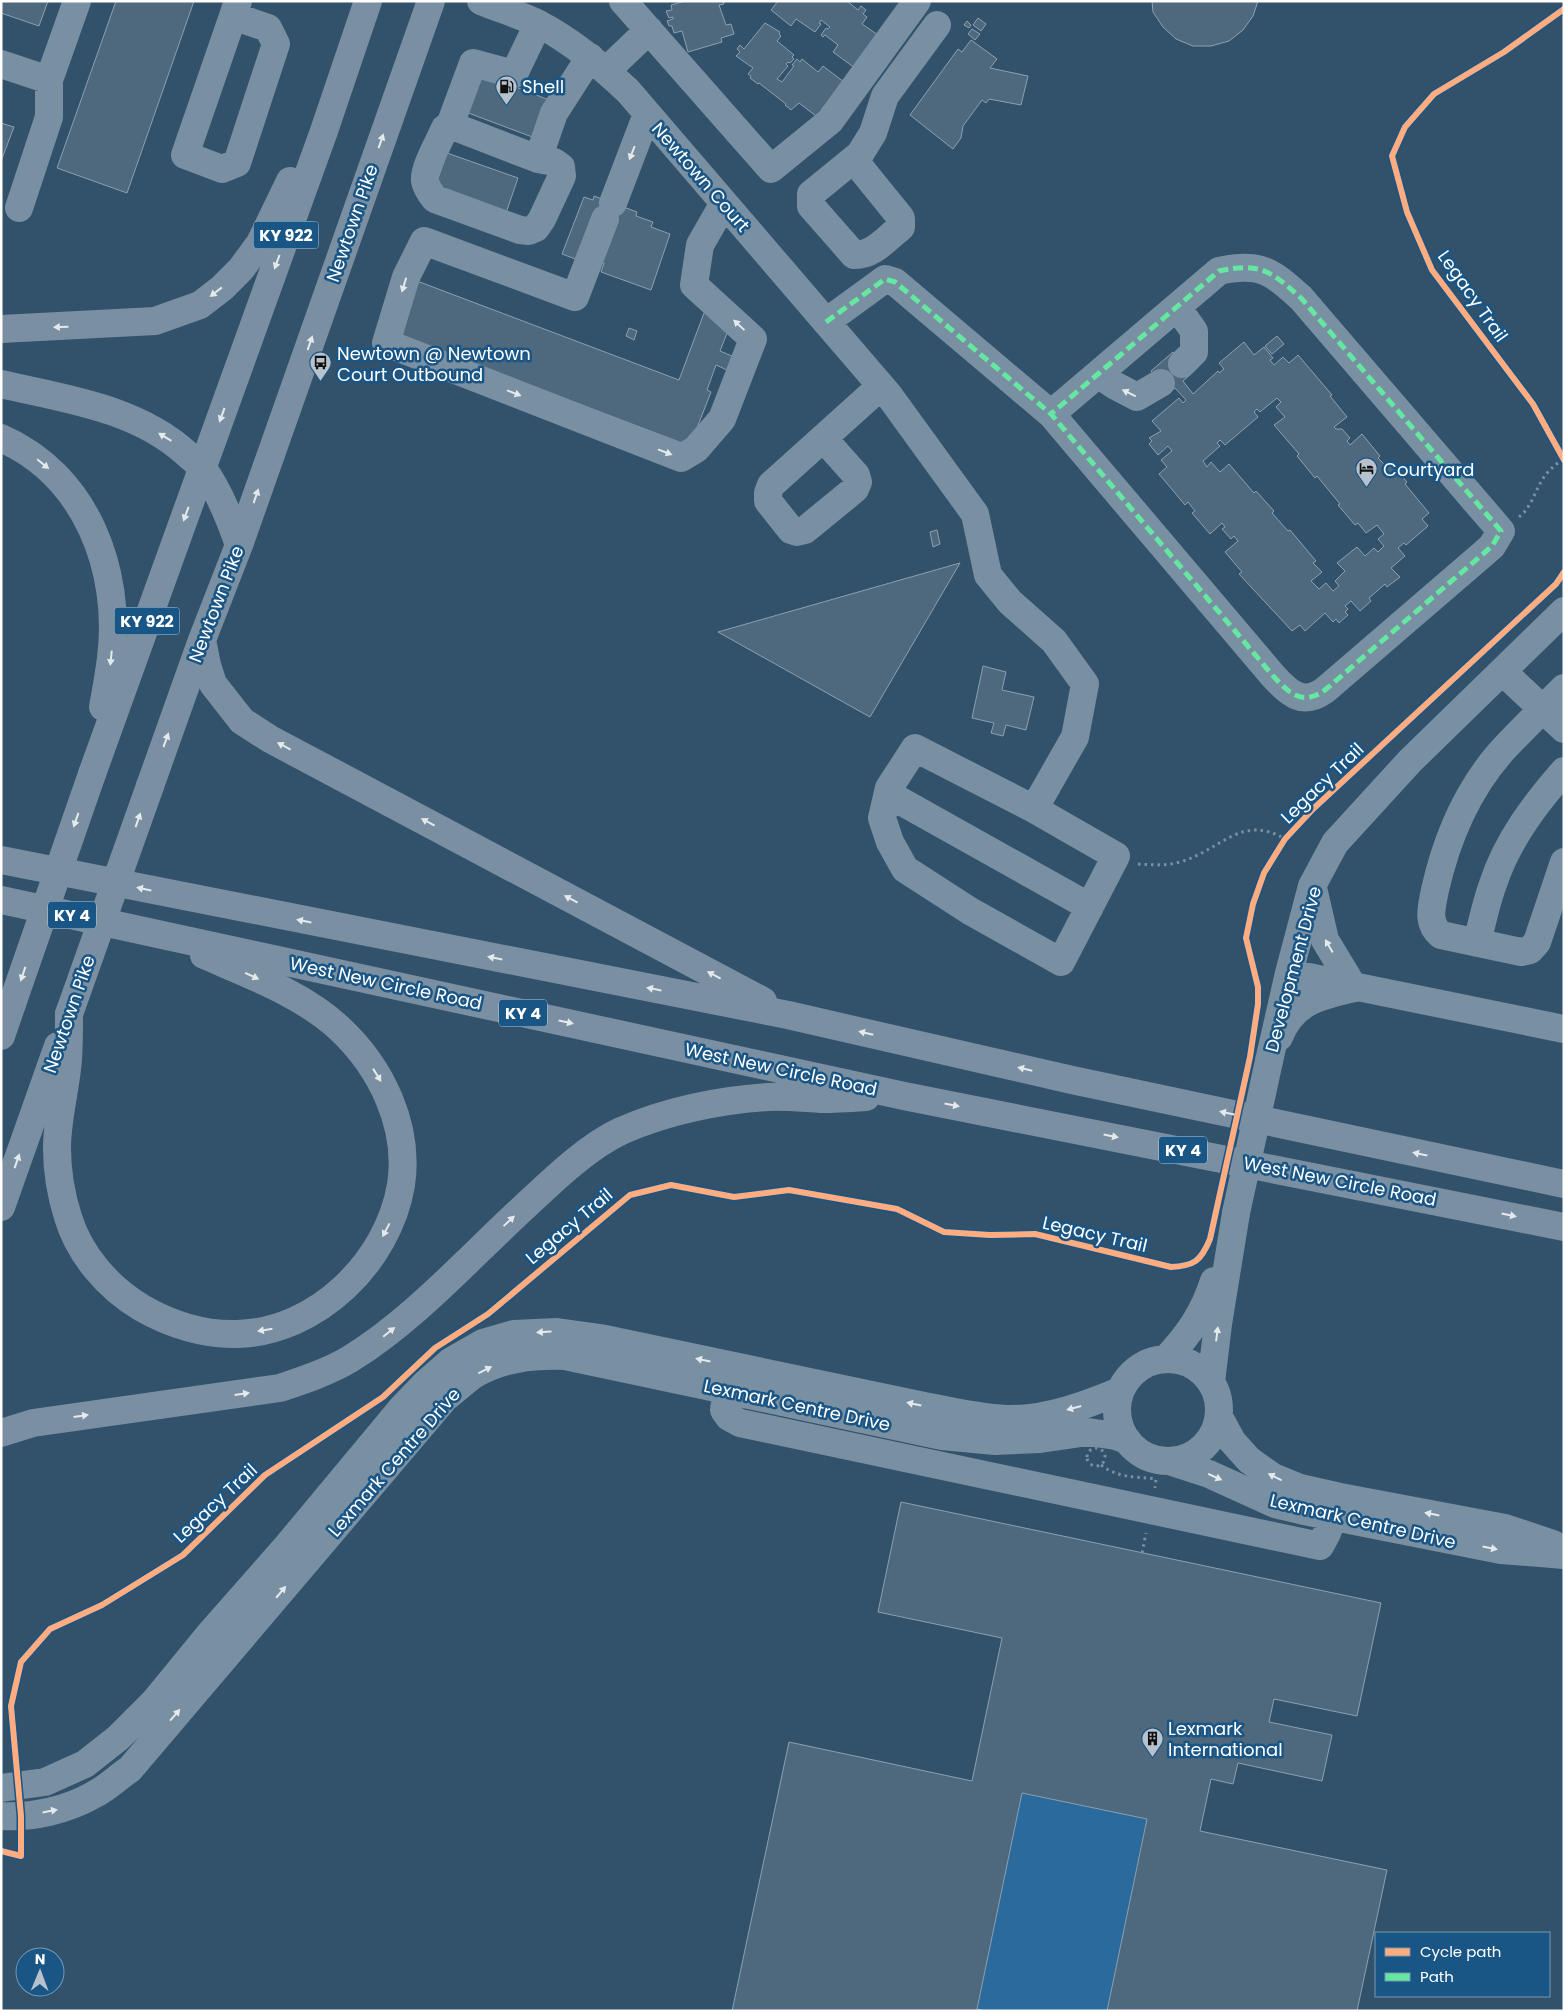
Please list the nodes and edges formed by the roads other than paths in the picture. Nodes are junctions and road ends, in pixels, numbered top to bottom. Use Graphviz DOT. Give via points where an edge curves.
graph roads {
  1 [pos="77,1"];
  2 [pos="368,1"];
  3 [pos="430,1"];
  4 [pos="481,1"];
  5 [pos="623,1"];
  6 [pos="917,1"];
  7 [pos="235,9"];
  8 [pos="538,24"];
  9 [pos="937,25"];
  10 [pos="649,30"];
  11 [pos="1,64"];
  12 [pos="598,64"];
  13 [pos="345,70"];
  14 [pos="49,80"];
  15 [pos="647,114"];
  16 [pos="450,124"];
  17 [pos="538,159"];
  18 [pos="854,160"];
  19 [pos="724,203"];
  20 [pos="18,208"];
  21 [pos="866,255"];
  22 [pos="885,279"];
  23 [pos="1177,308"];
  24 [pos="826,322"];
  25 [pos="1,329"];
  26 [pos="1182,364"];
  27 [pos="1098,374"];
  28 [pos="1161,383"];
  29 [pos="1,384"];
  30 [pos="885,390"];
  31 [pos="1051,414"];
  32 [pos="1,438"];
  33 [pos="823,438"];
  34 [pos="202,468"];
  35 [pos="239,545"];
  36 [pos="1564,611"];
  37 [pos="202,640"];
  38 [pos="1503,672"];
  39 [pos="1564,688"];
  40 [pos="1543,709"];
  41 [pos="1564,729"];
  42 [pos="1564,771"];
  43 [pos="92,774"];
  44 [pos="889,788"];
  45 [pos="1034,809"];
  46 [pos="1,853"];
  47 [pos="1,860"];
  48 [pos="1564,862"];
  49 [pos="42,868"];
  50 [pos="1312,886"];
  51 [pos="1,900"];
  52 [pos="1090,908"];
  53 [pos="142,930"];
  54 [pos="1477,943"];
  55 [pos="1289,974"];
  56 [pos="1354,988"];
  57 [pos="69,1014"];
  58 [pos="788,1015"];
  59 [pos="1564,1029"];
  60 [pos="1,1036"];
  61 [pos="1269,1061"];
  62 [pos="904,1096"];
  63 [pos="1564,1184"];
  64 [pos="1,1207"];
  65 [pos="1236,1213"];
  66 [pos="1564,1226"];
  67 [pos="1166,1358"];
  68 [pos="728,1378"];
  69 [pos="1211,1382"];
  70 [pos="1120,1391"];
  71 [pos="1219,1417"];
  72 [pos="1,1422"];
  73 [pos="32,1423"];
  74 [pos="1,1433"];
  75 [pos="1127,1440"];
  76 [pos="1169,1461"];
  77 [pos="1336,1507"];
  78 [pos="1564,1548"];
  79 [pos="1564,1555"];
  80 [pos="1,1788"];
  81 [pos="1,1816"];
  1 -- 14 [label="street"];
  2 -- 13 [label="highway, KY 922"];
  35 -- 3 [label="highway, Newtown Pike / KY 922, one-way"];
  4 -- 8 [label="street, Newtown Court"];
  5 -- 10 [label="street"];
  6 -- 10 [label="street" via="830,121 771,169"];
  7 -- 7 [label="street" via="185,155 222,168 237,163 276,44 268,28"];
  8 -- 12 [label="street, Newtown Court"];
  8 -- 16 [label="street" via="514,74 473,64"];
  9 -- 18 [label="street" via="885,96 873,133"];
  10 -- 12 [label="street"];
  11 -- 14 [label="street"];
  12 -- 15 [label="street, Newtown Court"];
  12 -- 17 [label="street" via="554,113"];
  13 -- 25 [label="highway, one-way" via="260,243 241,269 200,305 155,321"];
  13 -- 34 [label="highway, KY 922, one-way"];
  14 -- 20 [label="street" via="49,117"];
  15 -- 19 [label="street, Newtown Court"];
  15 -- 19 [label="street, one-way" via="575,297 424,241 406,277 386,343 681,458 696,449 722,419 753,339 694,284 700,245"];
  16 -- 17 [label="street"];
  16 -- 17 [label="street" via="445,128 426,170 424,181 435,199 529,231 536,228 542,219 562,176 561,167 554,162"];
  18 -- 21 [label="street" via="901,218 901,227"];
  18 -- 21 [label="street" via="812,194 811,206 854,255"];
  19 -- 24 [label="street, Newtown Court"];
  21 -- 22 [label="street"];
  22 -- 24 [label="street"];
  22 -- 31 [label="street" via="895,282"];
  23 -- 26 [label="street" via="1194,331 1194,352"];
  23 -- 27 [label="street"];
  23 -- 31 [label="street" via="1219,271 1241,266 1256,268 1281,280 1302,298 1501,531 1492,546 1325,690 1311,698 1294,695 1274,677"];
  24 -- 30 [label="street, Newtown Court"];
  28 -- 27 [label="street, one-way" via="1137,397"];
  27 -- 31 [label="street"];
  34 -- 29 [label="highway, one-way" via="174,443 141,422 96,406"];
  30 -- 33 [label="street"];
  30 -- 45 [label="street, Newtown Court" via="975,514 988,575 1010,602 1054,641 1085,684 1075,737"];
  32 -- 43 [label="highway, one-way" via="32,455 56,474 79,503 98,539 108,574 113,612 112,657"];
  34 -- 35 [label="highway" via="228,513"];
  34 -- 43 [label="highway, KY 922, one-way"];
  35 -- 37 [label="highway, Newtown Pike / KY 922"];
  36 -- 38 [label="street, Development Drive"];
  57 -- 37 [label="highway, Newtown Pike / KY 922, one-way, bridge"];
  58 -- 37 [label="highway, one-way" via="270,739 242,721 213,684"];
  38 -- 40 [label="street"];
  38 -- 50 [label="street, Development Drive" via="1410,761 1335,843"];
  39 -- 40 [label="street"];
  40 -- 41 [label="street"];
  40 -- 54 [label="street" via="1499,754 1472,794 1441,863 1431,912 1432,924 1441,935"];
  42 -- 54 [label="street" via="1522,824 1503,858 1492,884"];
  43 -- 60 [label="highway, KY 922, one-way, bridge"];
  44 -- 45 [label="street" via="915,748"];
  44 -- 52 [label="street" via="897,799"];
  44 -- 52 [label="street" via="882,818 890,842 905,869 970,912 1061,962"];
  45 -- 52 [label="street" via="1116,856"];
  46 -- 49 [label="highway"];
  47 -- 49 [label="highway, KY 4"];
  48 -- 54 [label="street" via="1537,942 1530,950 1521,952"];
  58 -- 49 [label="highway, KY 4, one-way"];
  50 -- 55 [label="street, Development Drive"];
  56 -- 50 [label="street, one-way" via="1325,940"];
  51 -- 53 [label="highway, West New Circle Road / KY 4"];
  53 -- 57 [label="highway, one-way" via="254,977 308,1005 338,1027 359,1048 380,1078 394,1112 401,1147 401,1183 392,1220 374,1252 350,1283 318,1308 277,1328 236,1334 197,1330 160,1318 126,1299 101,1275 82,1248 68,1218 57,1147 68,1059"];
  53 -- 62 [label="highway, West New Circle Road / KY 4, one-way"];
  55 -- 56 [label="street"];
  55 -- 61 [label="street, Development Drive"];
  56 -- 59 [label="street"];
  56 -- 61 [label="street" via="1320,996 1291,1014"];
  64 -- 57 [label="highway, Newtown Pike / KY 922, one-way"];
  63 -- 58 [label="highway, KY 4, one-way" via="1082,1082"];
  61 -- 65 [label="street, Development Drive, bridge"];
  62 -- 66 [label="highway, West New Circle Road / KY 4, one-way"];
  73 -- 62 [label="highway, one-way" via="280,1388 348,1360 406,1318 553,1180 621,1131 681,1110 728,1100"];
  65 -- 67 [label="street, Development Drive" via="1207,1303 1189,1334"];
  69 -- 65 [label="street, Development Drive, one-way"];
  67 -- 69 [label="street" via="1184,1361 1200,1369"];
  67 -- 70 [label="street" via="1138,1368"];
  70 -- 68 [label="street, Lexmark Centre Drive, one-way" via="1072,1409 1013,1419"];
  68 -- 75 [label="street, Lexmark Centre Drive" via="942,1436 995,1441 1088,1432"];
  68 -- 77 [label="street" via="724,1410 740,1423 1320,1546"];
  68 -- 80 [label="street, Lexmark Centre Drive, one-way" via="600,1338 557,1332 514,1334 483,1343 450,1362 402,1408 154,1702 118,1738 85,1764 45,1782"];
  81 -- 68 [label="street, Lexmark Centre Drive, one-way" via="56,1810 95,1795 130,1769 440,1404 473,1376 518,1358 539,1355"];
  69 -- 71 [label="street" via="1219,1404"];
  70 -- 75 [label="street" via="1116,1408 1119,1425"];
  71 -- 76 [label="street" via="1215,1430 1202,1447 1184,1459"];
  77 -- 71 [label="street, Lexmark Centre Drive, one-way" via="1273,1477 1249,1460 1232,1441"];
  72 -- 73 [label="highway"];
  73 -- 74 [label="highway"];
  75 -- 76 [label="street" via="1145,1456"];
  76 -- 77 [label="street, Lexmark Centre Drive, one-way" via="1209,1474 1275,1504"];
  78 -- 77 [label="street, Lexmark Centre Drive, one-way" via="1505,1528"];
  77 -- 79 [label="street, Lexmark Centre Drive, one-way" via="1501,1550"];
}
